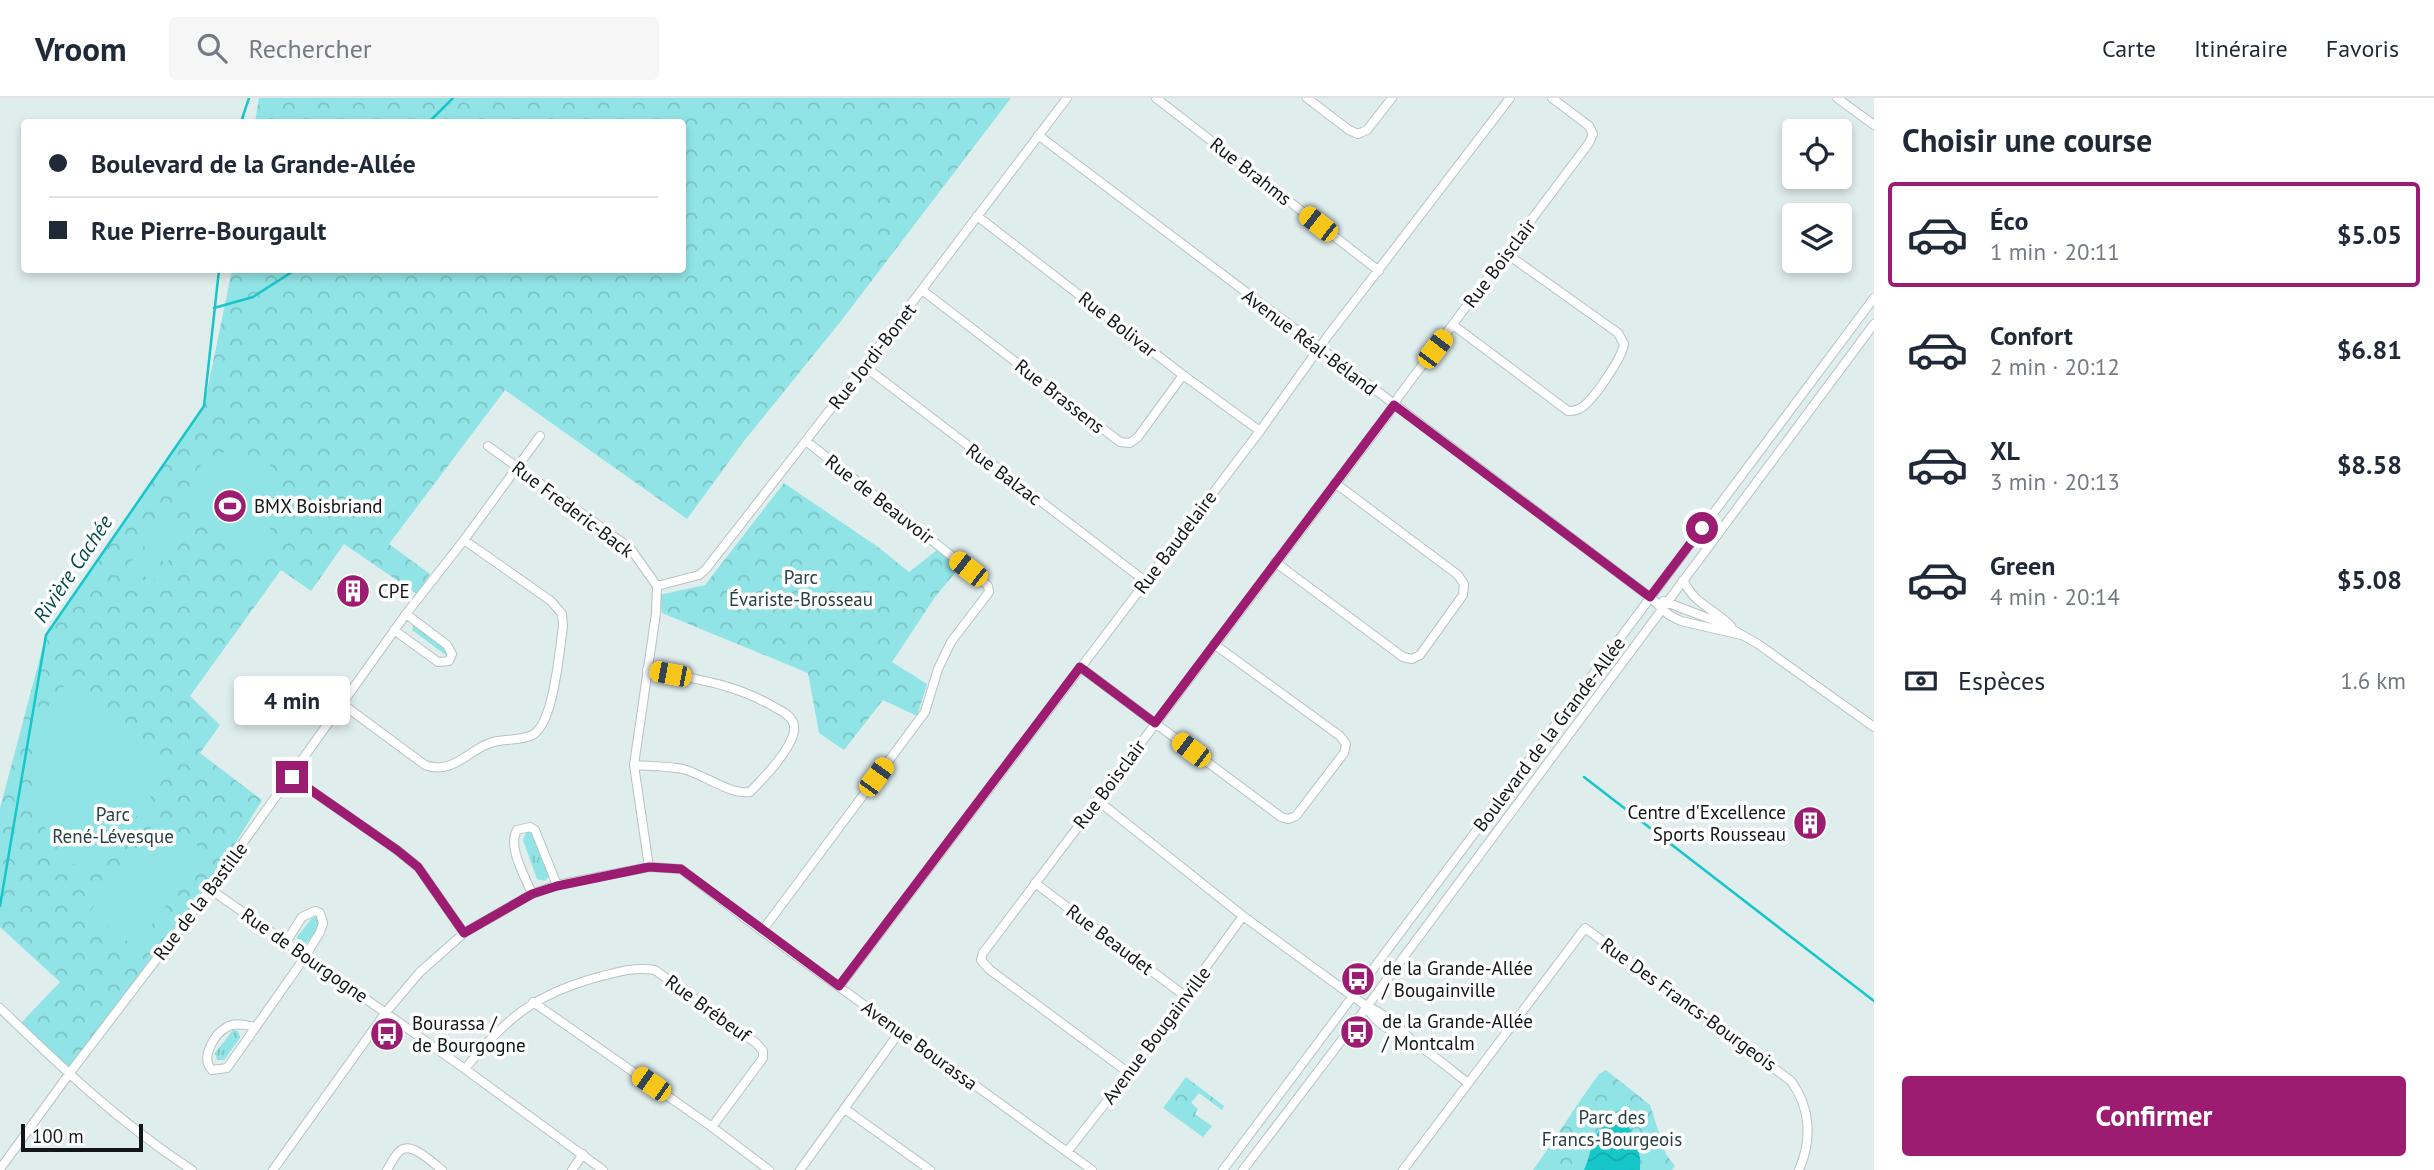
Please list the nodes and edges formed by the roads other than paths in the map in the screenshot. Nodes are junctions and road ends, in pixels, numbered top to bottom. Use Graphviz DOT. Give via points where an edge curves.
graph roads {
  1 [pos="1066,98"];
  2 [pos="1157,98"];
  3 [pos="1307,98"];
  4 [pos="1391,98"];
  5 [pos="1510,98"];
  6 [pos="1552,98"];
  7 [pos="1837,98"];
  8 [pos="1874,125"];
  9 [pos="1038,135"];
  10 [pos="977,216"];
  11 [pos="1507,254"];
  12 [pos="1379,271"];
  13 [pos="922,290"];
  14 [pos="1874,298"];
  15 [pos="1874,324"];
  16 [pos="1453,325"];
  17 [pos="1319,349"];
  18 [pos="864,366"];
  19 [pos="1184,375"];
  20 [pos="1394,405"];
  21 [pos="1260,431"];
  22 [pos="540,436"];
  23 [pos="806,441"];
  24 [pos="488,446"];
  25 [pos="518,467"];
  26 [pos="1335,482"];
  27 [pos="464,540"];
  28 [pos="1275,562"];
  29 [pos="1683,580"];
  30 [pos="1145,581"];
  31 [pos="657,586"];
  32 [pos="1650,597"];
  33 [pos="1664,605"];
  34 [pos="406,614"];
  35 [pos="394,630"];
  36 [pos="1741,635"];
  37 [pos="1214,644"];
  38 [pos="1080,667"];
  39 [pos="647,670"];
  40 [pos="341,703"];
  41 [pos="1155,723"];
  42 [pos="1874,727"];
  43 [pos="634,765"];
  44 [pos="292,777"];
  45 [pos="1097,800"];
  46 [pos="649,867"];
  47 [pos="1035,883"];
  48 [pos="557,886"];
  49 [pos="211,888"];
  50 [pos="532,894"];
  51 [pos="1243,916"];
  52 [pos="762,931"];
  53 [pos="464,933"];
  54 [pos="286,942"];
  55 [pos="305,957"];
  56 [pos="839,986"];
  57 [pos="1185,996"];
  58 [pos="1353,997"];
  59 [pos="533,1002"];
  60 [pos="1366,1006"];
  61 [pos="0,1009"];
  62 [pos="386,1012"];
  63 [pos="255,1027"];
  64 [pos="901,1030"];
  65 [pos="465,1069"];
  66 [pos="1129,1073"];
  67 [pos="69,1074"];
  68 [pos="1468,1083"];
  69 [pos="845,1109"];
  70 [pos="712,1127"];
  71 [pos="1067,1152"];
  72 [pos="583,1154"];
  73 [pos="0,1169"];
  74 [pos="925,1169"];
  75 [pos="192,1170"];
  76 [pos="273,1170"];
  77 [pos="387,1170"];
  78 [pos="442,1170"];
  79 [pos="572,1170"];
  80 [pos="603,1170"];
  81 [pos="769,1170"];
  82 [pos="800,1170"];
  83 [pos="1092,1170"];
  84 [pos="1223,1170"];
  85 [pos="1243,1170"];
  86 [pos="1403,1170"];
  87 [pos="1799,1170"];
  1 -- 9 [label="street, Rue Jordi-Bonet"];
  2 -- 12 [label="street, Rue Brahms"];
  3 -- 4 [label="street" via="1358,134 1367,130"];
  5 -- 12 [label="street, Rue Baudelaire"];
  6 -- 11 [label="street, Rue Boisclair" via="1593,134"];
  7 -- 8 [label="street"];
  9 -- 10 [label="street, Rue Jordi-Bonet"];
  9 -- 17 [label="street, Avenue Réal-Béland"];
  10 -- 13 [label="street, Rue Jordi-Bonet"];
  10 -- 19 [label="street, Rue Bolivar"];
  11 -- 16 [label="street, Rue Boisclair"];
  11 -- 16 [label="street" via="1618,333 1623,353 1598,388 1584,406 1568,411"];
  12 -- 17 [label="street, Rue Baudelaire"];
  13 -- 18 [label="street, Rue Jordi-Bonet"];
  13 -- 19 [label="street, Rue Brassens" via="1120,442 1138,438"];
  14 -- 32 [label="street, Boulevard de la Grande-Allée"];
  15 -- 29 [label="street, Boulevard de la Grande-Allée"];
  16 -- 20 [label="street, Rue Boisclair"];
  17 -- 20 [label="street, Avenue Réal-Béland"];
  17 -- 21 [label="street, Rue Baudelaire"];
  18 -- 23 [label="street, Rue Jordi-Bonet"];
  18 -- 30 [label="street, Rue Balzac"];
  19 -- 21 [label="street, Rue Bolivar"];
  20 -- 26 [label="street, Rue Boisclair"];
  20 -- 32 [label="street, Avenue Réal-Béland"];
  21 -- 30 [label="street, Rue Baudelaire"];
  22 -- 25 [label="street, Rue de la Bastille"];
  23 -- 31 [label="street, Rue Jordi-Bonet" via="706,569"];
  23 -- 52 [label="street, Rue de Beauvoir" via="982,580 989,592 951,642 925,712"];
  24 -- 25 [label="street, Rue Frederic-Back"];
  25 -- 27 [label="street, Rue de la Bastille"];
  25 -- 31 [label="street, Rue Frederic-Back" via="630,548"];
  26 -- 28 [label="street, Rue Boisclair"];
  26 -- 28 [label="street" via="1464,584 1463,595 1420,655 1403,657"];
  27 -- 34 [label="street, Rue de la Bastille"];
  27 -- 40 [label="street" via="551,601 562,614 548,714 541,729 529,737 486,745 451,766 434,769"];
  28 -- 37 [label="street, Rue Boisclair"];
  29 -- 33 [label="street, Boulevard de la Grande-Allée"];
  29 -- 36 [label="street" via="1694,599"];
  30 -- 38 [label="street, Rue Baudelaire"];
  31 -- 39 [label="street"];
  32 -- 33 [label="street, Avenue Réal-Béland"];
  32 -- 58 [label="street, Boulevard de la Grande-Allée"];
  33 -- 36 [label="street, Avenue Réal-Béland" via="1681,621"];
  33 -- 60 [label="street, Boulevard de la Grande-Allée"];
  34 -- 35 [label="street, Rue de la Bastille"];
  34 -- 35 [label="street" via="447,645 452,654 449,661 438,662"];
  35 -- 40 [label="street, Rue de la Bastille"];
  36 -- 42 [label="street"];
  37 -- 41 [label="street, Rue Boisclair"];
  37 -- 41 [label="street" via="1346,744 1325,780 1296,816 1280,817"];
  38 -- 41 [label="street"];
  38 -- 56 [label="street, Rue Baudelaire"];
  39 -- 43 [label="street"];
  39 -- 43 [label="street" via="751,693 788,714 795,725 793,740 760,783 741,794 682,769"];
  40 -- 44 [label="street, Rue de la Bastille"];
  41 -- 45 [label="street, Rue Boisclair"];
  43 -- 46 [label="street"];
  44 -- 49 [label="street, Rue de la Bastille"];
  44 -- 53 [label="street" via="418,867"];
  45 -- 47 [label="street, Rue Boisclair"];
  45 -- 51 [label="street"];
  46 -- 48 [label="street, Avenue Bourassa"];
  46 -- 52 [label="street, Avenue Bourassa" via="681,869"];
  47 -- 57 [label="street, Rue Beaudet"];
  47 -- 66 [label="street, Rue Boisclair" via="981,960"];
  48 -- 50 [label="street, Avenue Bourassa"];
  48 -- 50 [label="street" via="535,830 517,830 514,847"];
  49 -- 54 [label="street, Rue de Bourgogne"];
  49 -- 67 [label="street, Rue de la Bastille"];
  50 -- 53 [label="street, Avenue Bourassa"];
  51 -- 57 [label="street, Avenue Bougainville"];
  51 -- 58 [label="street"];
  52 -- 56 [label="street, Avenue Bourassa"];
  53 -- 62 [label="street, Avenue Bourassa" via="420,972"];
  54 -- 55 [label="street, Rue de Bourgogne"];
  54 -- 55 [label="street" via="302,917 320,913 320,932"];
  55 -- 62 [label="street, Rue de Bourgogne"];
  55 -- 63 [label="street"];
  56 -- 64 [label="street, Avenue Bourassa"];
  57 -- 66 [label="street, Avenue Bougainville"];
  58 -- 60 [label="street"];
  58 -- 84 [label="street, Boulevard de la Grande-Allée"];
  59 -- 65 [label="street, Rue Brébeuf" via="489,1038"];
  59 -- 70 [label="street"];
  59 -- 70 [label="street, Rue Brébeuf" via="596,977 636,967 655,970 763,1051 763,1058"];
  60 -- 68 [label="street" via="1401,1027 1414,1043"];
  60 -- 85 [label="street, Boulevard de la Grande-Allée"];
  61 -- 67 [label="street"];
  62 -- 65 [label="street, Rue de Bourgogne"];
  62 -- 76 [label="street, Avenue Bourassa"];
  63 -- 63 [label="street" via="227,1027 211,1044 207,1057 212,1070 227,1068"];
  64 -- 69 [label="street"];
  64 -- 71 [label="street, Avenue Bourassa"];
  65 -- 72 [label="street, Rue de Bourgogne"];
  66 -- 71 [label="street, Avenue Bougainville"];
  67 -- 73 [label="street, Rue de la Bastille"];
  67 -- 75 [label="street" via="148,1141"];
  68 -- 86 [label="street, Rue Des Francs-Bourgeois"];
  68 -- 87 [label="street, Rue Des Francs-Bourgeois" via="1586,928 1791,1081 1803,1101 1808,1125"];
  69 -- 74 [label="street"];
  69 -- 82 [label="street"];
  70 -- 81 [label="street"];
  71 -- 83 [label="street, Avenue Bourassa"];
  72 -- 79 [label="street"];
  72 -- 80 [label="street, Rue de Bourgogne"];
  77 -- 78 [label="street" via="406,1148"];
}
